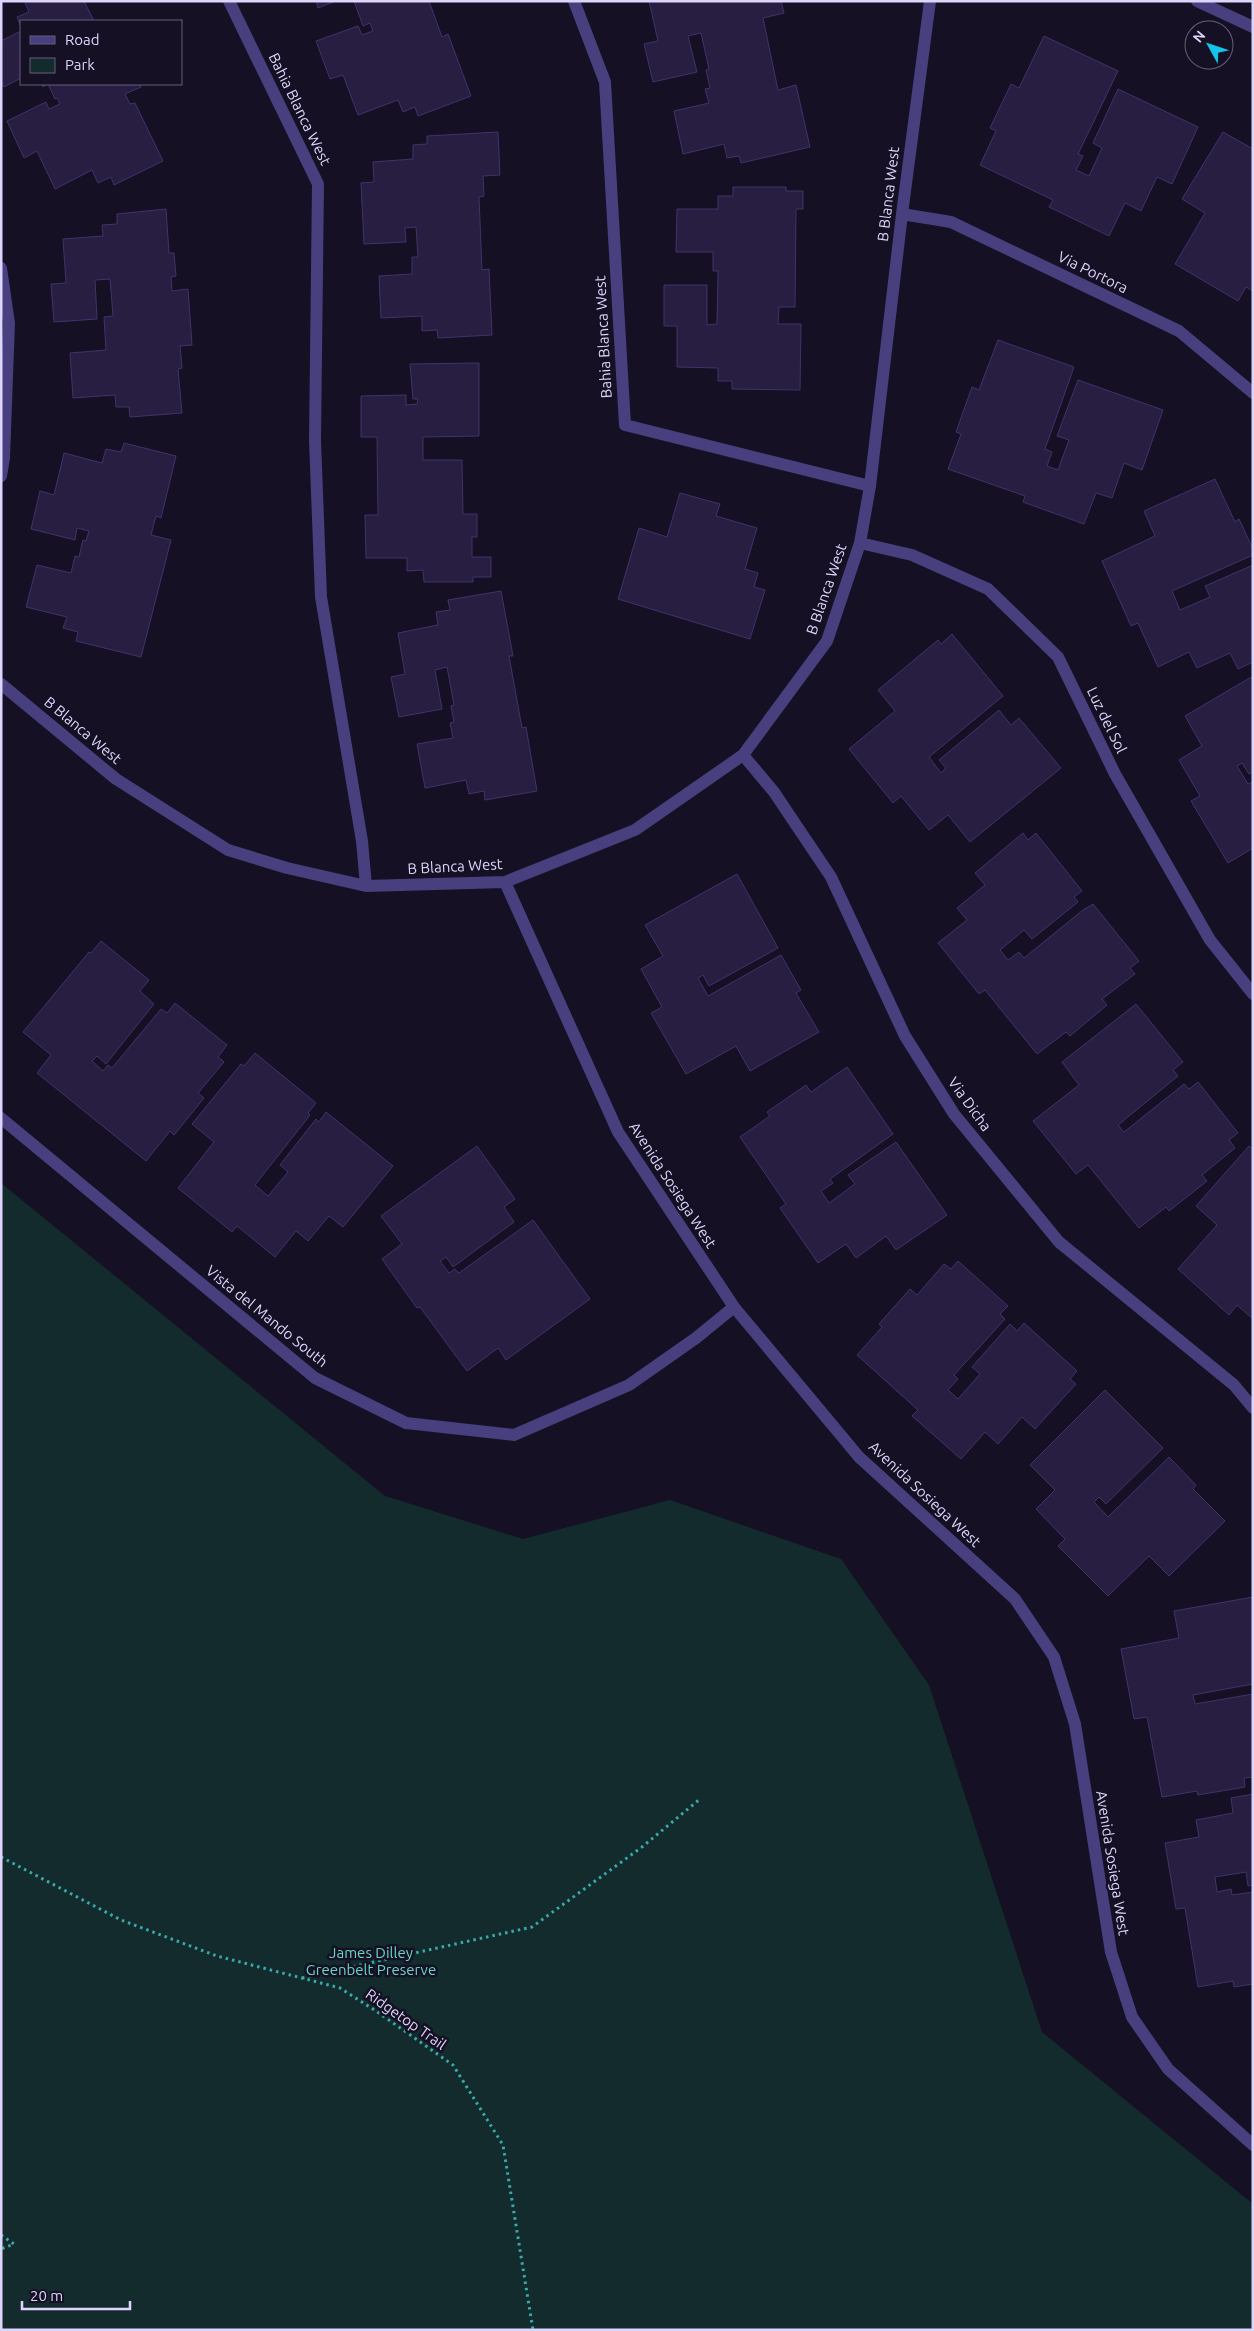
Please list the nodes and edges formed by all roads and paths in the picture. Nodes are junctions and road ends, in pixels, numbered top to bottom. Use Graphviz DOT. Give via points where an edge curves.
graph roads {
  1 [pos="229,1"];
  2 [pos="574,1"];
  3 [pos="930,1"];
  4 [pos="1197,1"];
  5 [pos="1253,27"];
  6 [pos="902,214"];
  7 [pos="1,268"];
  8 [pos="1253,393"];
  9 [pos="1,476"];
  10 [pos="870,486"];
  11 [pos="860,543"];
  12 [pos="1,684"];
  13 [pos="743,755"];
  14 [pos="505,882"];
  15 [pos="366,886"];
  16 [pos="1253,994"];
  17 [pos="1,1118"];
  18 [pos="734,1307"];
  19 [pos="1253,1408"];
  20 [pos="700,1798"];
  21 [pos="1,1857"];
  22 [pos="301,1978"];
  23 [pos="1253,2145"];
  24 [pos="1,2235"];
  25 [pos="1,2249"];
  26 [pos="533,2330"];
  1 -- 15 [label="street, Bahia Blanca West" via="318,184 316,440 321,597 362,841"];
  2 -- 10 [label="street, Bahia Blanca West" via="605,82 625,425"];
  3 -- 6 [label="street, B Blanca West"];
  4 -- 5 [label="street"];
  6 -- 8 [label="street, Via Portora" via="951,222 1179,331"];
  6 -- 10 [label="street, B Blanca West"];
  7 -- 9 [label="street" via="9,323"];
  10 -- 11 [label="street, B Blanca West"];
  11 -- 13 [label="street, B Blanca West" via="827,641"];
  11 -- 16 [label="street, Luz del Sol" via="912,555 988,589 1058,657 1115,774 1210,940"];
  12 -- 15 [label="street, B Blanca West" via="116,779 228,850 287,868"];
  13 -- 14 [label="street, B Blanca West" via="635,830"];
  13 -- 19 [label="street, Via Dicha" via="774,792 831,877 905,1036 954,1114 1060,1242 1234,1385"];
  14 -- 15 [label="street, B Blanca West"];
  14 -- 18 [label="street, Avenida Sosiega West" via="618,1132"];
  17 -- 18 [label="street, Vista del Mando South" via="315,1378 406,1423 514,1434 629,1385"];
  18 -- 23 [label="street, Avenida Sosiega West" via="859,1457 1015,1599 1054,1657 1075,1724 1111,1952 1132,2017 1168,2070"];
  20 -- 22 [label="path" via="642,1847 532,1927"];
  21 -- 22 [label="path, Ridgetop Trail" via="121,1920 217,1956"];
  22 -- 26 [label="path, Ridgetop Trail" via="340,1988 453,2065 503,2145"];
  24 -- 25 [label="path" via="14,2244"];
}
